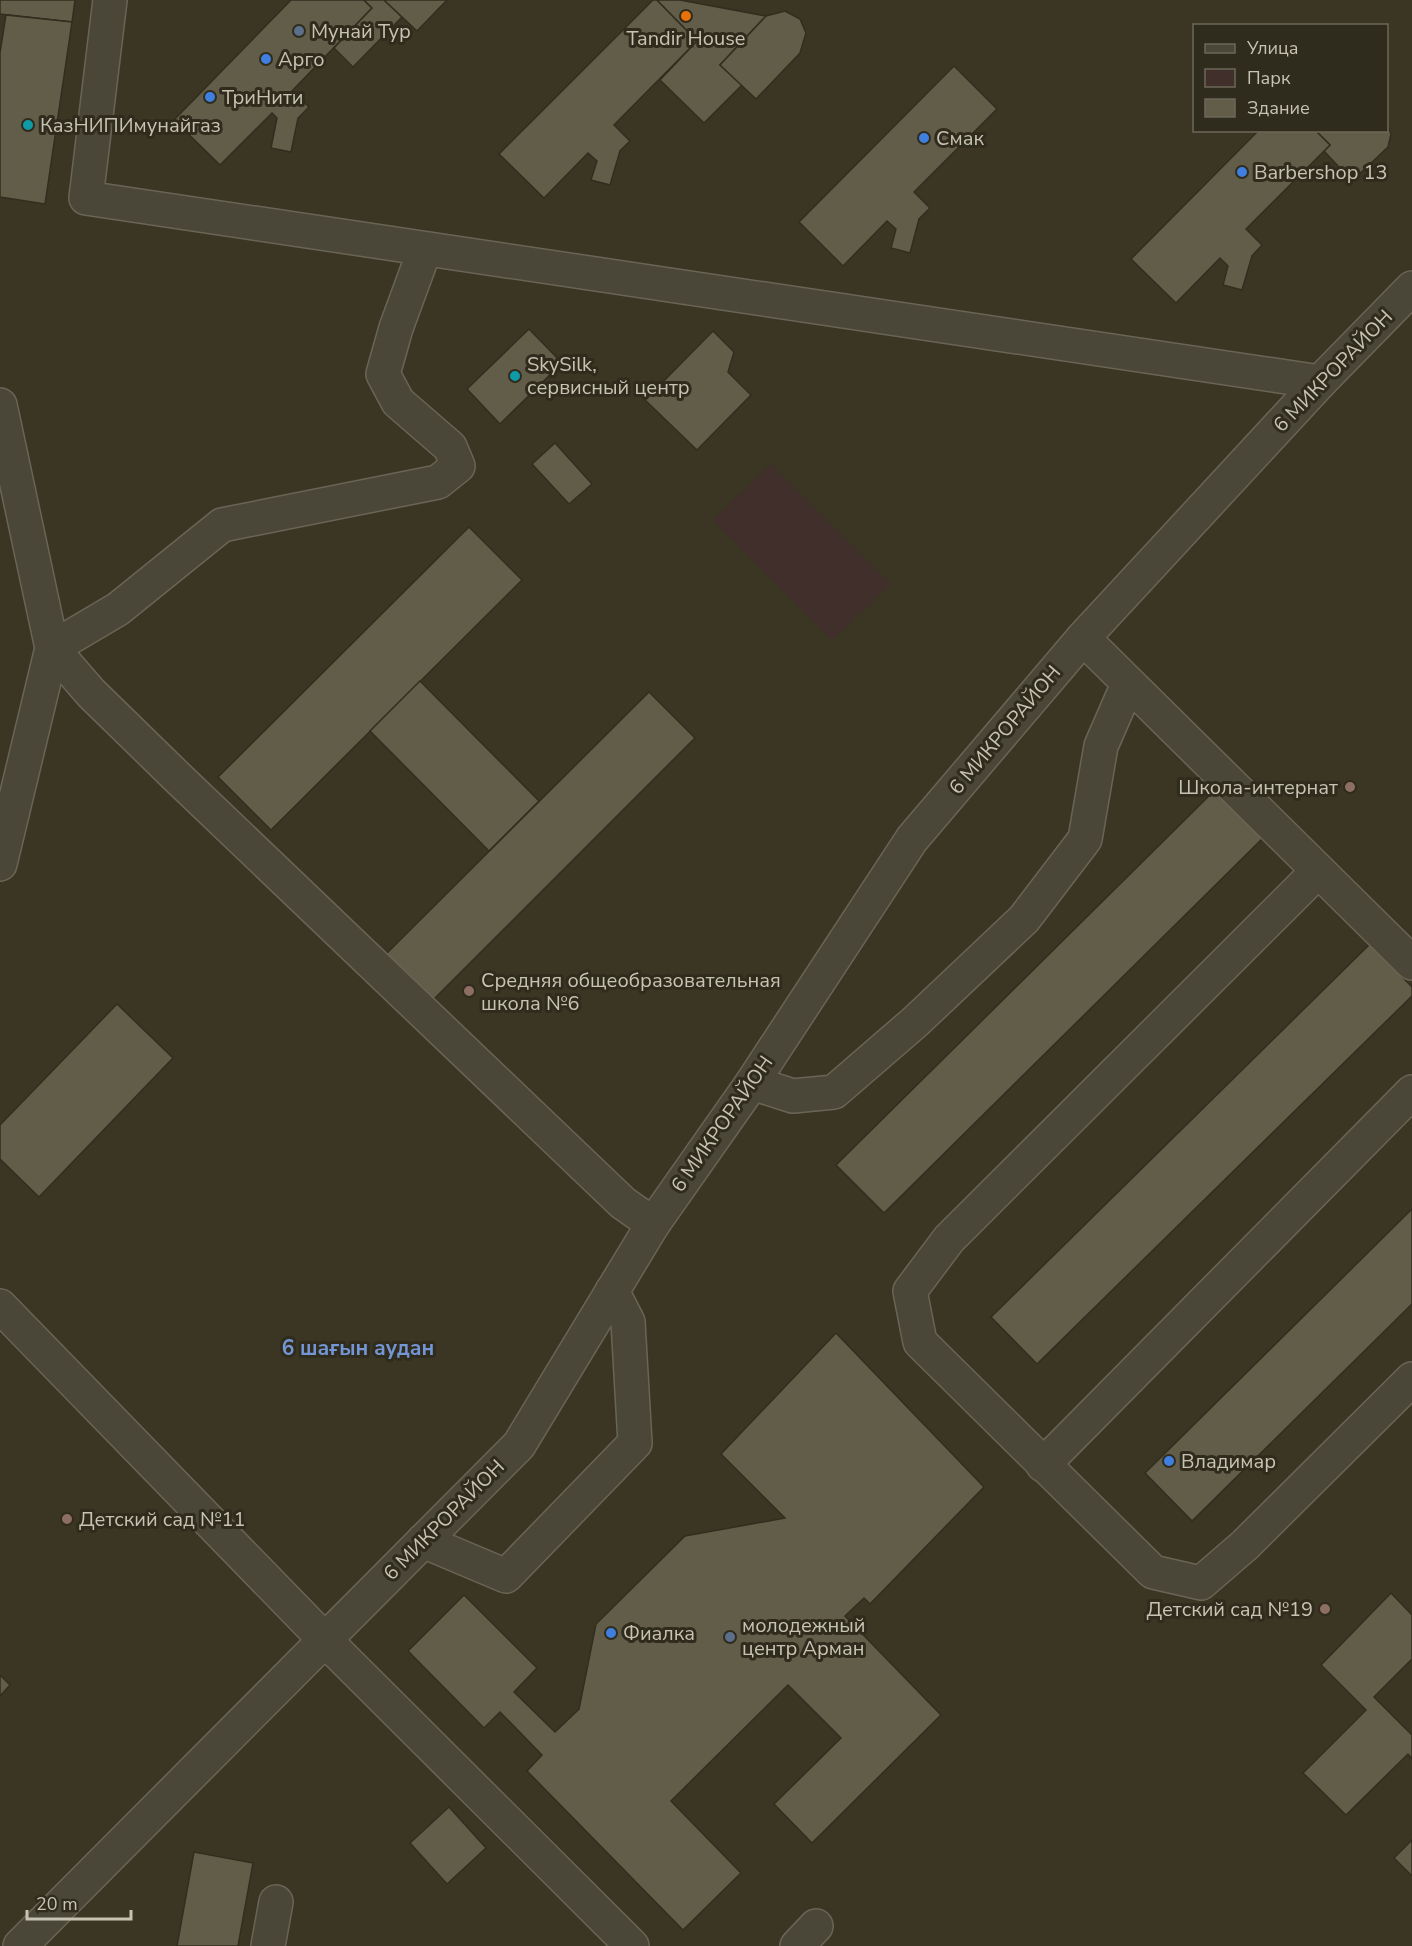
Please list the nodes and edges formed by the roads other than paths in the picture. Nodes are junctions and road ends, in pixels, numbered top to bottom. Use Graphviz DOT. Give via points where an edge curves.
graph roads {
  1 [pos="110,0"];
  2 [pos="425,249"];
  3 [pos="1412,288"];
  4 [pos="1320,382"];
  5 [pos="0,405"];
  6 [pos="1083,638"];
  7 [pos="52,648"];
  8 [pos="1128,684"];
  9 [pos="0,864"];
  10 [pos="1318,871"];
  11 [pos="1412,963"];
  12 [pos="752,1083"];
  13 [pos="1412,1092"];
  14 [pos="653,1224"];
  15 [pos="612,1291"];
  16 [pos="0,1306"];
  17 [pos="1412,1379"];
  18 [pos="1043,1465"];
  19 [pos="423,1541"];
  20 [pos="325,1640"];
  21 [pos="276,1902"];
  22 [pos="20,1946"];
  23 [pos="268,1946"];
  24 [pos="632,1946"];
  1 -- 2 [label="street" via="86,198"];
  2 -- 4 [label="street"];
  2 -- 7 [label="street" via="383,374 398,402 450,447 458,466 438,482 222,525 118,609"];
  3 -- 4 [label="street, 6 МИКРОРАЙОН"];
  4 -- 6 [label="street, 6 МИКРОРАЙОН"];
  5 -- 7 [label="street"];
  6 -- 8 [label="street"];
  6 -- 12 [label="street, 6 МИКРОРАЙОН" via="912,839"];
  7 -- 9 [label="street"];
  7 -- 14 [label="street" via="91,693 193,793 624,1203"];
  8 -- 10 [label="street"];
  8 -- 12 [label="street" via="1101,746 1084,839 1024,919 834,1092 793,1096"];
  10 -- 11 [label="street"];
  10 -- 18 [label="street" via="949,1239 910,1291 920,1342"];
  12 -- 14 [label="street, 6 МИКРОРАЙОН"];
  13 -- 18 [label="street"];
  14 -- 15 [label="street, 6 МИКРОРАЙОН"];
  15 -- 19 [label="street, 6 МИКРОРАЙОН" via="519,1445"];
  15 -- 19 [label="street" via="628,1322 635,1443 506,1576"];
  16 -- 20 [label="street"];
  17 -- 18 [label="street" via="1245,1545 1201,1583 1153,1572"];
  19 -- 20 [label="street, 6 МИКРОРАЙОН"];
  20 -- 22 [label="street, 6 МИКРОРАЙОН"];
  20 -- 24 [label="street"];
  21 -- 23 [label="street"];
}
